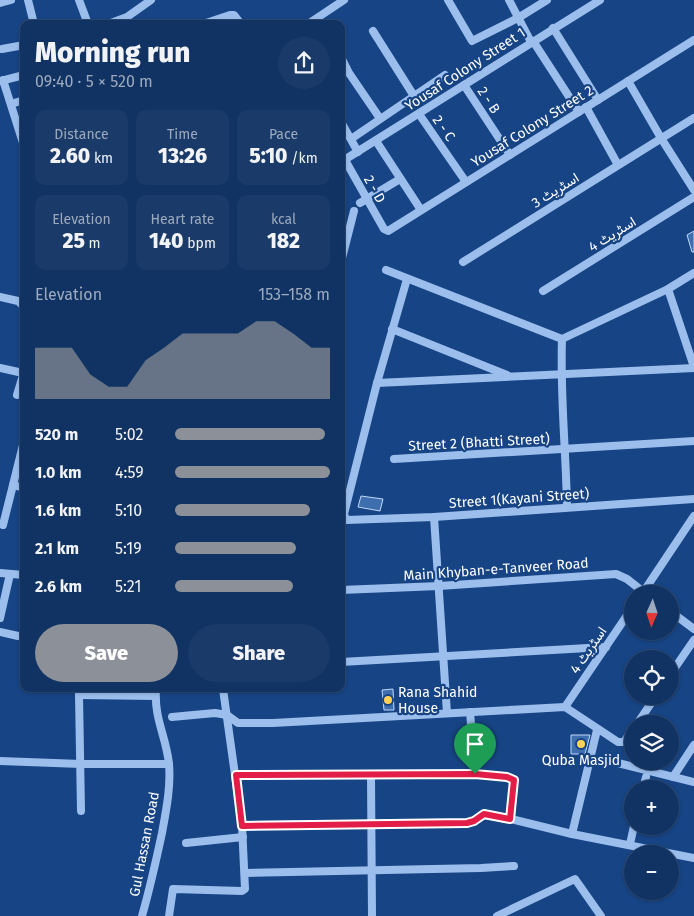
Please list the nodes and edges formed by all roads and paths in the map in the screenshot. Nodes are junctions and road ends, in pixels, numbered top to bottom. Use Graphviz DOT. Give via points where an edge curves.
graph roads {
  1 [pos="11,0"];
  2 [pos="28,0"];
  3 [pos="80,0"];
  4 [pos="151,0"];
  5 [pos="344,0"];
  6 [pos="448,0"];
  7 [pos="509,0"];
  8 [pos="547,0"];
  9 [pos="600,0"];
  10 [pos="0,3"];
  11 [pos="320,16"];
  12 [pos="518,18"];
  13 [pos="33,20"];
  14 [pos="87,20"];
  15 [pos="119,20"];
  16 [pos="215,20"];
  17 [pos="238,20"];
  18 [pos="314,20"];
  19 [pos="322,20"];
  20 [pos="553,28"];
  21 [pos="373,31"];
  22 [pos="694,40"];
  23 [pos="532,41"];
  24 [pos="20,45"];
  25 [pos="2,49"];
  26 [pos="345,64"];
  27 [pos="445,75"];
  28 [pos="20,76"];
  29 [pos="2,80"];
  30 [pos="628,81"];
  31 [pos="464,85"];
  32 [pos="414,96"];
  33 [pos="598,100"];
  34 [pos="20,101"];
  35 [pos="11,104"];
  36 [pos="586,107"];
  37 [pos="579,112"];
  38 [pos="419,114"];
  39 [pos="379,117"];
  40 [pos="694,118"];
  41 [pos="345,130"];
  42 [pos="20,133"];
  43 [pos="661,138"];
  44 [pos="350,139"];
  45 [pos="376,141"];
  46 [pos="358,152"];
  47 [pos="510,155"];
  48 [pos="345,160"];
  49 [pos="345,165"];
  50 [pos="618,165"];
  51 [pos="400,179"];
  52 [pos="466,182"];
  53 [pos="694,190"];
  54 [pos="694,197"];
  55 [pos="363,201"];
  56 [pos="421,210"];
  57 [pos="354,211"];
  58 [pos="384,230"];
  59 [pos="345,246"];
  60 [pos="464,262"];
  61 [pos="386,270"];
  62 [pos="694,274"];
  63 [pos="407,279"];
  64 [pos="668,289"];
  65 [pos="543,291"];
  66 [pos="0,298"];
  67 [pos="20,303"];
  68 [pos="392,329"];
  69 [pos="562,339"];
  70 [pos="694,367"];
  71 [pos="0,368"];
  72 [pos="20,371"];
  73 [pos="561,374"];
  74 [pos="511,377"];
  75 [pos="377,383"];
  76 [pos="20,385"];
  77 [pos="17,395"];
  78 [pos="694,441"];
  79 [pos="566,450"];
  80 [pos="20,457"];
  81 [pos="394,459"];
  82 [pos="13,485"];
  83 [pos="20,487"];
  84 [pos="694,499"];
  85 [pos="567,508"];
  86 [pos="345,510"];
  87 [pos="434,516"];
  88 [pos="694,516"];
  89 [pos="345,517"];
  90 [pos="3,525"];
  91 [pos="0,573"];
  92 [pos="10,574"];
  93 [pos="20,575"];
  94 [pos="634,585"];
  95 [pos="649,585"];
  96 [pos="439,586"];
  97 [pos="345,590"];
  98 [pos="0,618"];
  99 [pos="679,618"];
  100 [pos="624,620"];
  101 [pos="694,629"];
  102 [pos="0,632"];
  103 [pos="18,636"];
  104 [pos="694,640"];
  105 [pos="606,647"];
  106 [pos="444,657"];
  107 [pos="345,662"];
  108 [pos="679,662"];
  109 [pos="79,692"];
  110 [pos="156,692"];
  111 [pos="223,692"];
  112 [pos="564,707"];
  113 [pos="470,712"];
  114 [pos="448,714"];
  115 [pos="227,715"];
  116 [pos="172,717"];
  117 [pos="597,730"];
  118 [pos="624,742"];
  119 [pos="694,745"];
  120 [pos="591,760"];
  121 [pos="0,762"];
  122 [pos="81,764"];
  123 [pos="169,764"];
  124 [pos="475,774"];
  125 [pos="236,775"];
  126 [pos="371,776"];
  127 [pos="646,777"];
  128 [pos="673,777"];
  129 [pos="645,780"];
  130 [pos="694,782"];
  131 [pos="81,811"];
  132 [pos="510,819"];
  133 [pos="371,824"];
  134 [pos="242,826"];
  135 [pos="572,834"];
  136 [pos="632,835"];
  137 [pos="243,837"];
  138 [pos="186,842"];
  139 [pos="630,844"];
  140 [pos="694,858"];
  141 [pos="514,866"];
  142 [pos="371,869"];
  143 [pos="245,873"];
  144 [pos="142,916"];
  145 [pos="169,916"];
  146 [pos="372,916"];
  147 [pos="497,916"];
  148 [pos="600,916"];
  1 -- 10 [label="street"];
  2 -- 13 [label="street"];
  3 -- 14 [label="street"];
  4 -- 15 [label="street"];
  5 -- 11 [label="street"];
  6 -- 12 [label="street" via="472,41"];
  7 -- 12 [label="street"];
  8 -- 12 [label="street"];
  9 -- 20 [label="street, Yousaf Colony Street 1"];
  11 -- 18 [label="street"];
  11 -- 19 [label="street"];
  12 -- 23 [label="street"];
  16 -- 17 [label="street" via="230,15"];
  20 -- 23 [label="street, Yousaf Colony Street 1"];
  20 -- 33 [label="street"];
  21 -- 32 [label="street"];
  22 -- 30 [label="street, Yousaf Colony Street 2"];
  23 -- 31 [label="street, Yousaf Colony Street 1"];
  23 -- 37 [label="street"];
  24 -- 25 [label="street"];
  26 -- 39 [label="street"];
  27 -- 32 [label="street"];
  28 -- 29 [label="street"];
  29 -- 35 [label="street"];
  30 -- 33 [label="street, Yousaf Colony Street 2"];
  30 -- 43 [label="street"];
  31 -- 38 [label="street, Yousaf Colony Street 1"];
  31 -- 47 [label="street, 2 - B"];
  32 -- 44 [label="street"];
  33 -- 36 [label="street, Yousaf Colony Street 2"];
  34 -- 35 [label="street"];
  35 -- 42 [label="street"];
  36 -- 37 [label="street, Yousaf Colony Street 2"];
  36 -- 50 [label="street"];
  37 -- 47 [label="street, Yousaf Colony Street 2"];
  38 -- 45 [label="street, Yousaf Colony Street 1"];
  38 -- 52 [label="street, 2 - C"];
  40 -- 43 [label="street, اسٹریٹ 3"];
  41 -- 44 [label="street"];
  43 -- 50 [label="street, اسٹریٹ 3"];
  43 -- 53 [label="street"];
  44 -- 46 [label="street"];
  45 -- 46 [label="street, Yousaf Colony Street 1"];
  45 -- 51 [label="street"];
  46 -- 48 [label="street, Yousaf Colony Street 1"];
  47 -- 52 [label="street, Yousaf Colony Street 2"];
  49 -- 55 [label="street, 2 - D"];
  50 -- 60 [label="street, اسٹریٹ 3"];
  51 -- 55 [label="street"];
  51 -- 56 [label="street"];
  52 -- 56 [label="street, Yousaf Colony Street 2"];
  54 -- 65 [label="street, اسٹریٹ 4"];
  55 -- 58 [label="street, 2 - D"];
  56 -- 58 [label="street, Yousaf Colony Street 2"];
  57 -- 59 [label="street"];
  61 -- 63 [label="street"];
  62 -- 64 [label="street"];
  63 -- 68 [label="street"];
  63 -- 69 [label="street"];
  64 -- 69 [label="street"];
  64 -- 70 [label="street"];
  66 -- 67 [label="street"];
  68 -- 74 [label="street"];
  68 -- 75 [label="street"];
  69 -- 73 [label="street"];
  70 -- 73 [label="street"];
  71 -- 72 [label="street"];
  73 -- 74 [label="street"];
  73 -- 79 [label="street"];
  74 -- 75 [label="street"];
  75 -- 86 [label="street, Street 1(Kayani Street)"];
  76 -- 77 [label="street"];
  78 -- 79 [label="street, Street 2 (Bhatti Street)"];
  79 -- 81 [label="street, Street 2 (Bhatti Street)"];
  79 -- 85 [label="street"];
  80 -- 82 [label="street"];
  82 -- 83 [label="street"];
  82 -- 90 [label="street"];
  84 -- 85 [label="street, Street 1(Kayani Street)"];
  85 -- 87 [label="street, Street 1(Kayani Street)"];
  87 -- 89 [label="street, Street 1(Kayani Street)" via="346,520"];
  87 -- 96 [label="street"];
  88 -- 95 [label="street"];
  91 -- 92 [label="street"];
  92 -- 93 [label="street"];
  92 -- 98 [label="street"];
  94 -- 96 [label="street, Main Khyban-e-Tanveer Road" via="616,574"];
  96 -- 97 [label="street, Main Khyban-e-Tanveer Road"];
  96 -- 106 [label="street"];
  99 -- 101 [label="street"];
  100 -- 105 [label="street, اسٹریٹ 4"];
  102 -- 103 [label="street"];
  104 -- 108 [label="street"];
  105 -- 106 [label="street"];
  105 -- 112 [label="street, اسٹریٹ 4"];
  106 -- 107 [label="street"];
  106 -- 114 [label="street"];
  109 -- 110 [label="street"];
  109 -- 122 [label="street"];
  110 -- 123 [label="street, Gul Hassan Road" via="157,718"];
  111 -- 115 [label="street"];
  112 -- 113 [label="street"];
  112 -- 117 [label="street"];
  113 -- 114 [label="street"];
  113 -- 124 [label="street"];
  114 -- 115 [label="street" via="272,724 238,724"];
  115 -- 116 [label="street"];
  115 -- 125 [label="street"];
  117 -- 118 [label="street"];
  117 -- 120 [label="street"];
  119 -- 128 [label="street"];
  120 -- 128 [label="street" via="610,761"];
  120 -- 135 [label="street"];
  121 -- 122 [label="street"];
  122 -- 123 [label="street"];
  122 -- 131 [label="street"];
  123 -- 144 [label="street, Gul Hassan Road" via="167,806"];
  124 -- 126 [label="street"];
  124 -- 132 [label="street" via="514,780"];
  125 -- 126 [label="street"];
  125 -- 134 [label="street"];
  126 -- 133 [label="street"];
  127 -- 129 [label="street"];
  128 -- 130 [label="street"];
  132 -- 133 [label="street" via="484,814 467,823"];
  132 -- 135 [label="street"];
  133 -- 134 [label="street"];
  133 -- 142 [label="street"];
  134 -- 137 [label="street"];
  135 -- 139 [label="street"];
  136 -- 139 [label="street"];
  137 -- 138 [label="street"];
  137 -- 143 [label="street"];
  139 -- 140 [label="street"];
  141 -- 142 [label="street"];
  142 -- 143 [label="street"];
  142 -- 146 [label="street"];
  143 -- 145 [label="street" via="245,889 242,891 173,889"];
  147 -- 148 [label="street" via="575,879"];
}
